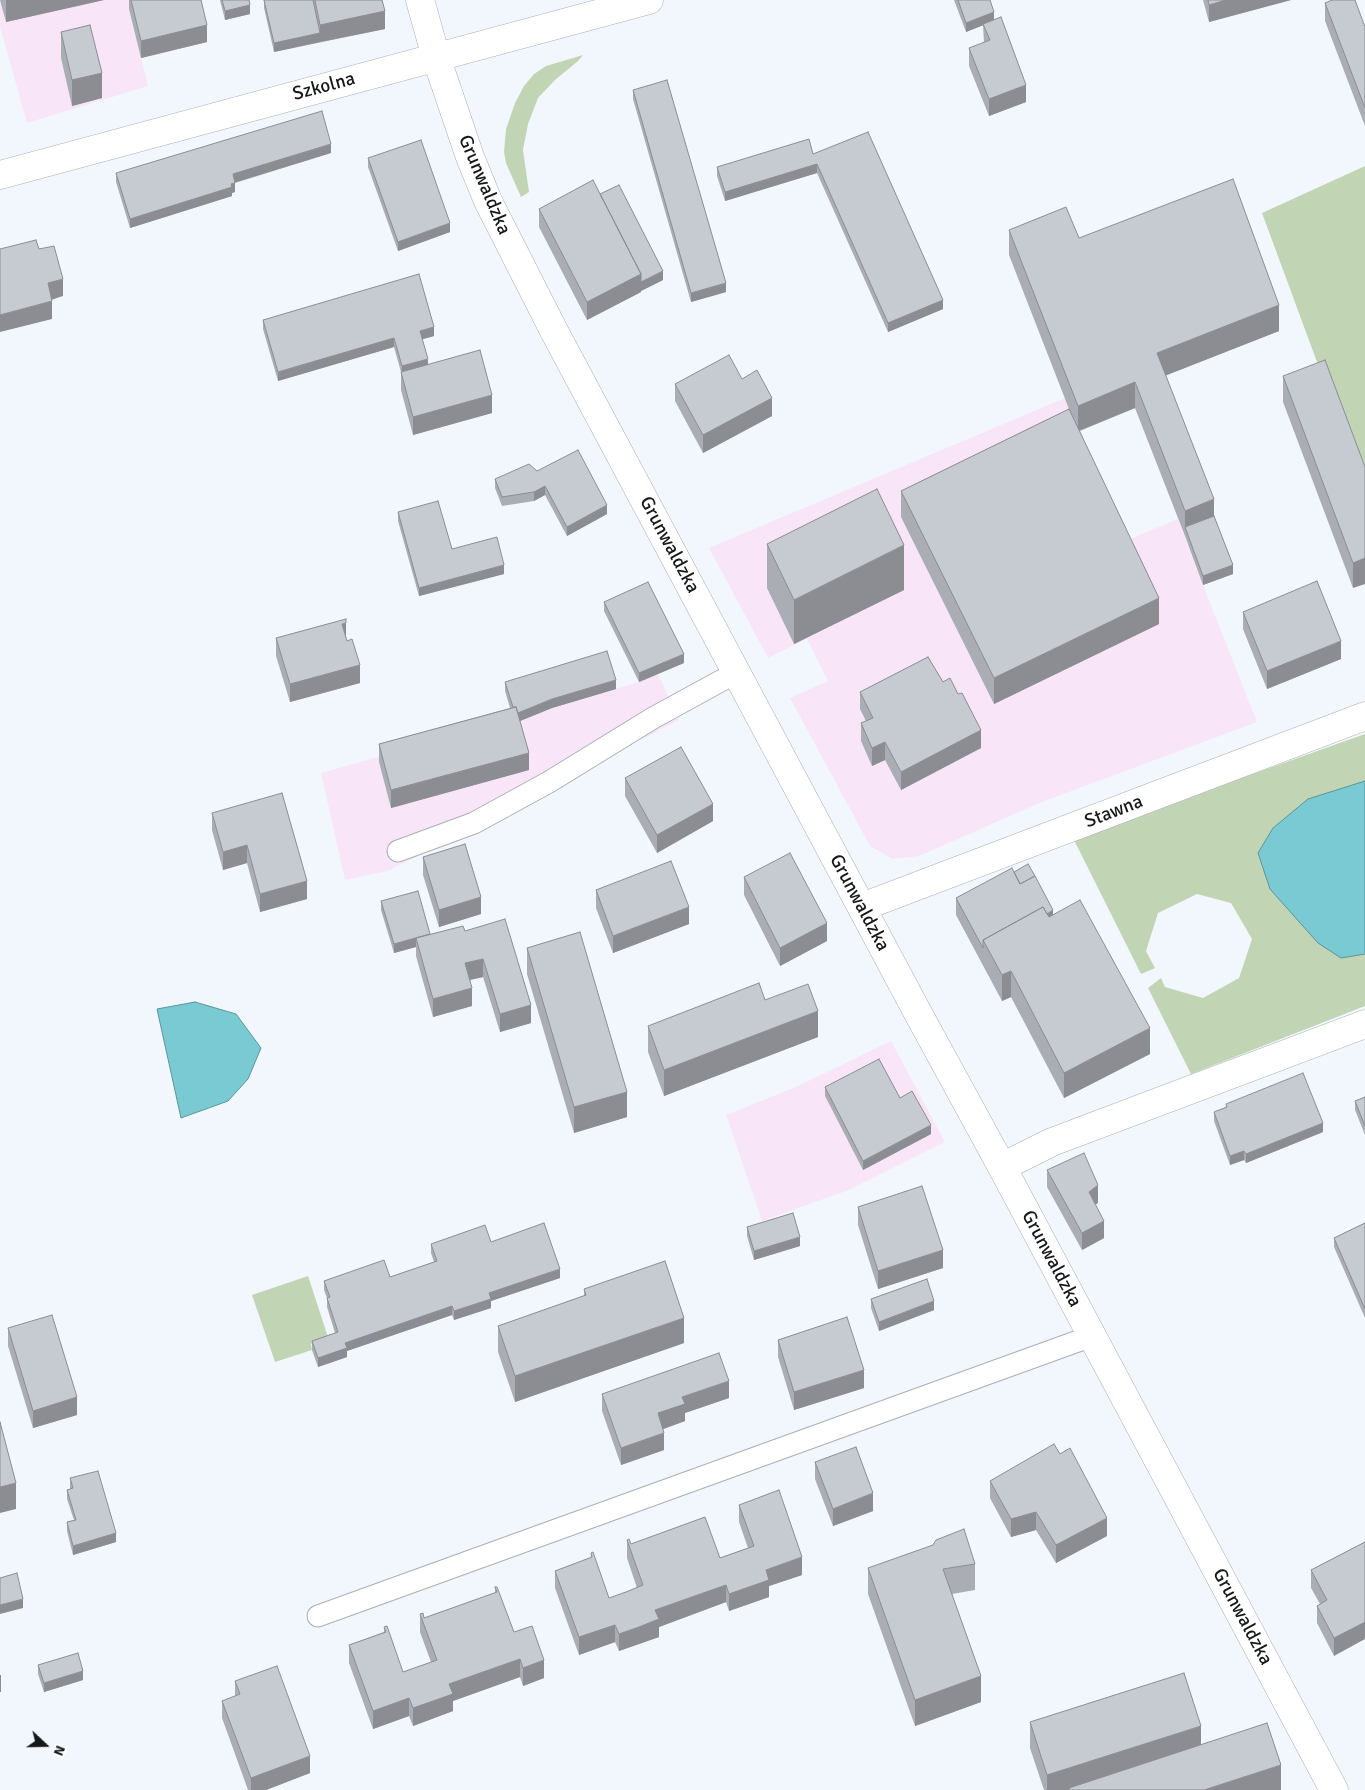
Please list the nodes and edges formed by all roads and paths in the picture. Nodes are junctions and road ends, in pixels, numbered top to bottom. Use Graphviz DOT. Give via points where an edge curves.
graph roads {
  1 [pos="420,0"];
  2 [pos="649,0"];
  3 [pos="436,57"];
  4 [pos="0,174"];
  5 [pos="737,672"];
  6 [pos="1365,716"];
  7 [pos="398,851"];
  8 [pos="862,907"];
  9 [pos="1365,1024"];
  10 [pos="1002,1167"];
  11 [pos="1092,1336"];
  12 [pos="318,1616"];
  13 [pos="1334,1790"];
  1 -- 3 [label="street, Grunwaldzka"];
  2 -- 3 [label="street, Szkolna"];
  3 -- 4 [label="street, Szkolna"];
  3 -- 5 [label="street, Grunwaldzka" via="470,157 501,229"];
  5 -- 7 [label="lane" via="474,824"];
  5 -- 8 [label="street, Grunwaldzka"];
  6 -- 8 [label="street, Stawna"];
  8 -- 10 [label="street, Grunwaldzka"];
  9 -- 10 [label="street" via="1052,1142"];
  10 -- 11 [label="street, Grunwaldzka"];
  11 -- 12 [label="lane"];
  11 -- 13 [label="street, Grunwaldzka"];
}
